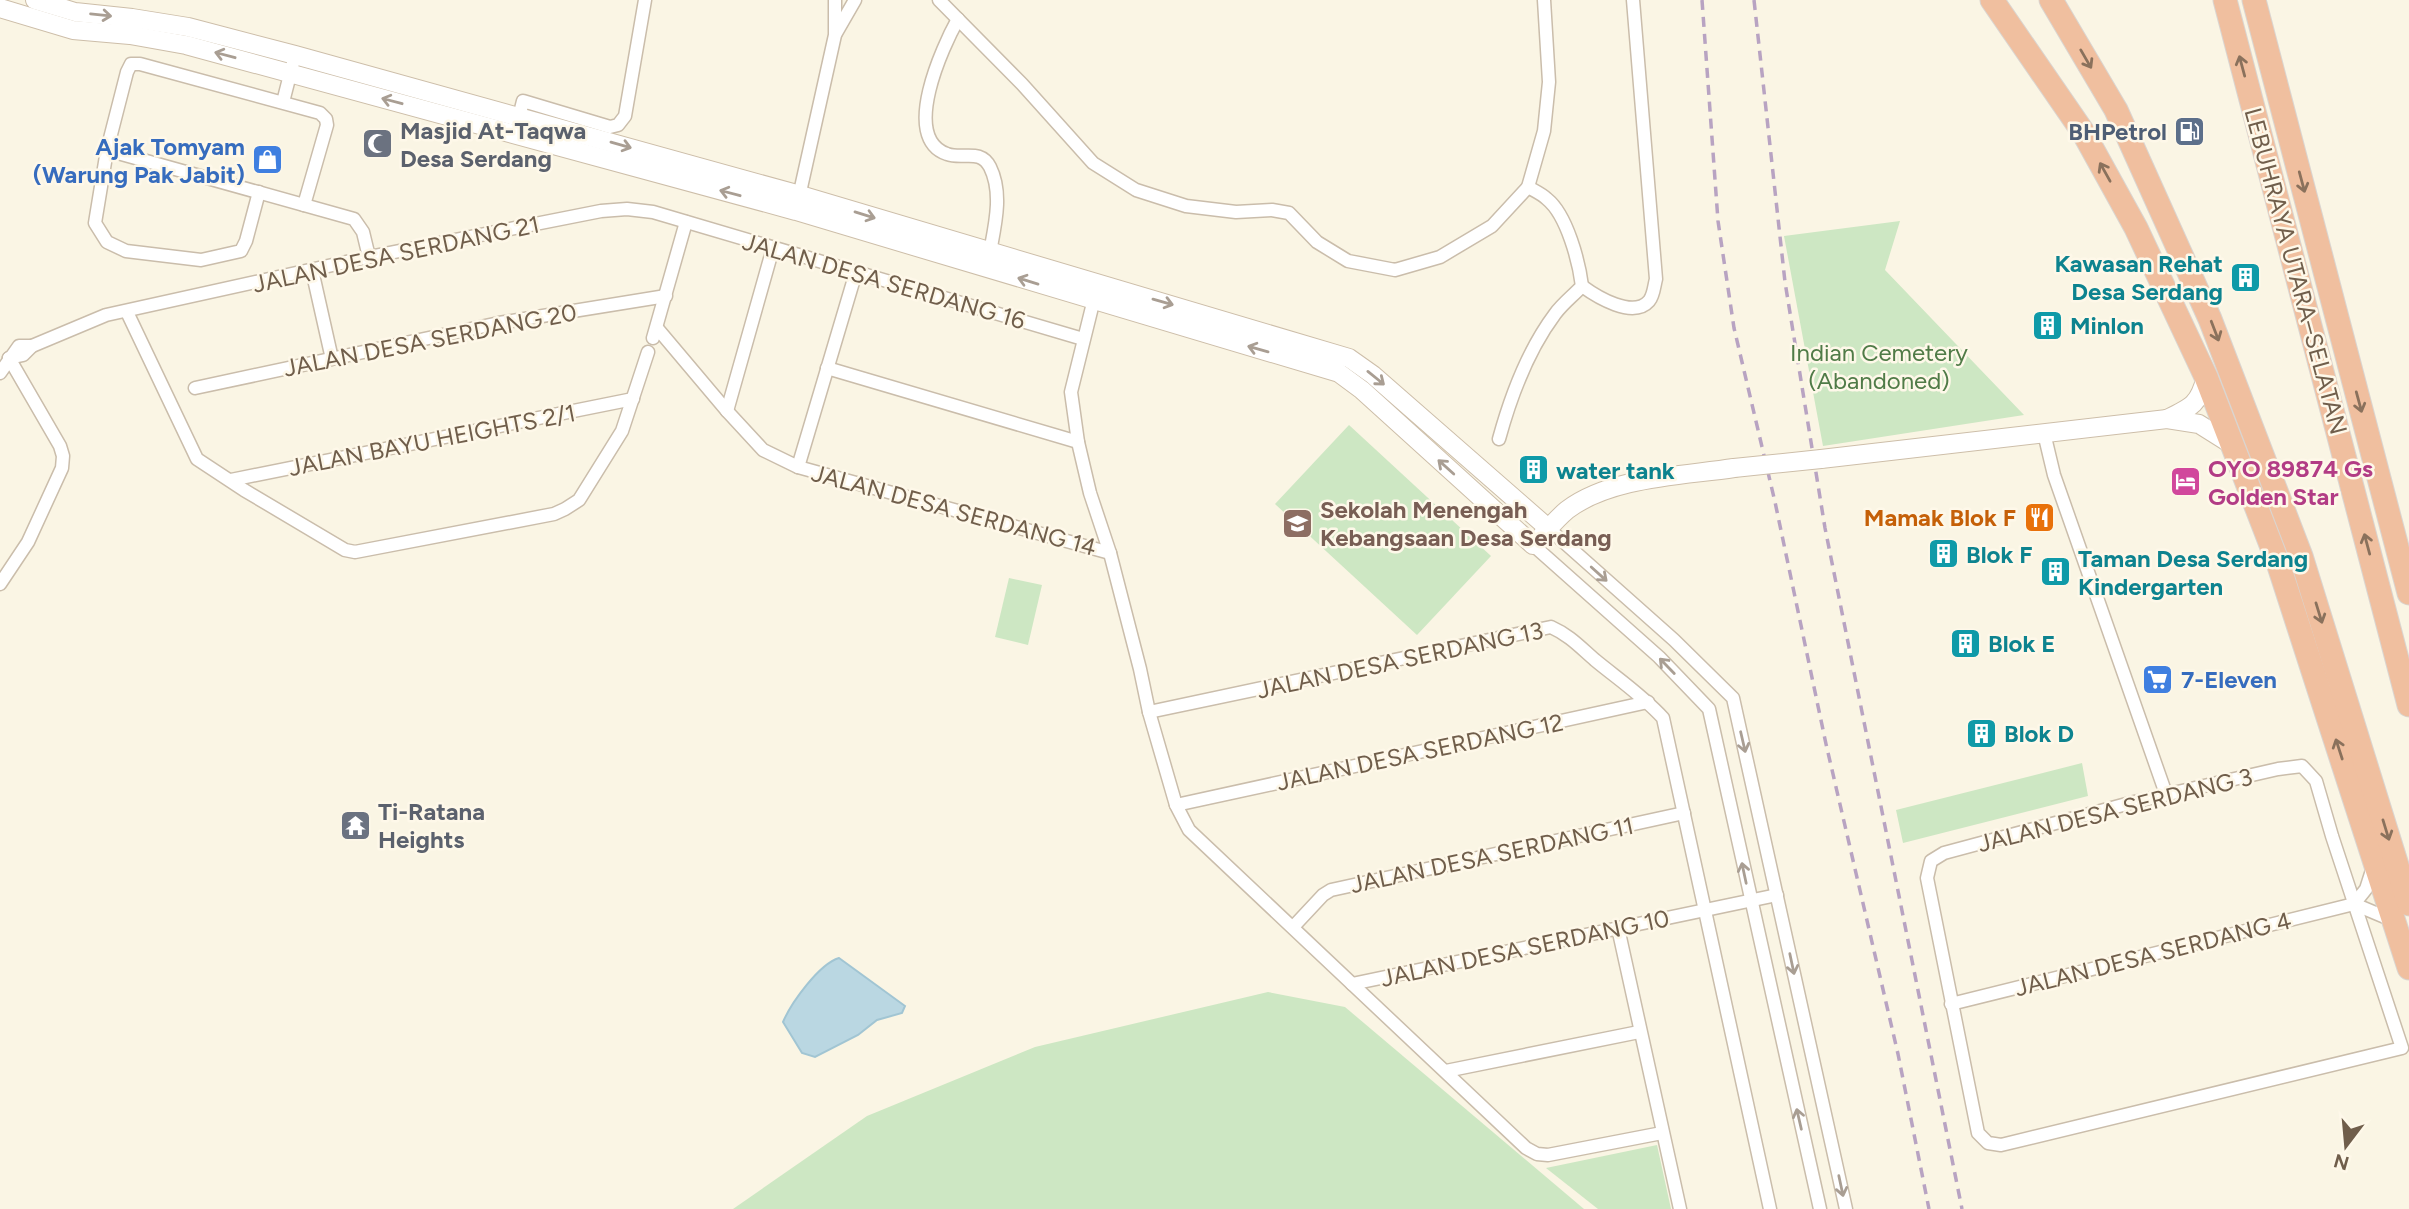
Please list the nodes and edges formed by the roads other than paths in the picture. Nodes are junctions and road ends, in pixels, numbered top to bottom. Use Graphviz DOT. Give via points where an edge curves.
graph roads {
  1 [pos="35,0"];
  2 [pos="645,0"];
  3 [pos="835,0"];
  4 [pos="855,0"];
  5 [pos="939,0"];
  6 [pos="1544,0"];
  7 [pos="1633,0"];
  8 [pos="1992,0"];
  9 [pos="2052,0"];
  10 [pos="2225,0"];
  11 [pos="2254,0"];
  12 [pos="0,8"];
  13 [pos="958,19"];
  14 [pos="835,34"];
  15 [pos="295,55"];
  16 [pos="290,74"];
  17 [pos="283,102"];
  18 [pos="519,117"];
  19 [pos="107,150"];
  20 [pos="1528,187"];
  21 [pos="259,192"];
  22 [pos="798,203"];
  23 [pos="304,205"];
  24 [pos="686,222"];
  25 [pos="774,248"];
  26 [pos="990,252"];
  27 [pos="369,257"];
  28 [pos="312,270"];
  29 [pos="856,272"];
  30 [pos="1098,283"];
  31 [pos="1582,286"];
  32 [pos="666,296"];
  33 [pos="1093,301"];
  34 [pos="127,312"];
  35 [pos="1083,339"];
  36 [pos="648,352"];
  37 [pos="9,358"];
  38 [pos="332,359"];
  39 [pos="827,368"];
  40 [pos="0,373"];
  41 [pos="2206,377"];
  42 [pos="195,388"];
  43 [pos="632,399"];
  44 [pos="727,411"];
  45 [pos="2167,419"];
  46 [pos="2044,433"];
  47 [pos="1499,439"];
  48 [pos="1078,442"];
  49 [pos="2234,446"];
  50 [pos="798,467"];
  51 [pos="231,480"];
  52 [pos="1548,528"];
  53 [pos="1533,545"];
  54 [pos="1110,553"];
  55 [pos="0,584"];
  56 [pos="2409,593"];
  57 [pos="1648,702"];
  58 [pos="2409,705"];
  59 [pos="1149,712"];
  60 [pos="2166,794"];
  61 [pos="1176,805"];
  62 [pos="1684,813"];
  63 [pos="2375,860"];
  64 [pos="1777,895"];
  65 [pos="1750,901"];
  66 [pos="2354,904"];
  67 [pos="1701,911"];
  68 [pos="2401,912"];
  69 [pos="1294,926"];
  70 [pos="1618,928"];
  71 [pos="2409,968"];
  72 [pos="1352,984"];
  73 [pos="1951,1004"];
  74 [pos="1639,1032"];
  75 [pos="1446,1071"];
  76 [pos="1662,1133"];
  77 [pos="1680,1209"];
  78 [pos="1770,1209"];
  79 [pos="1820,1209"];
  80 [pos="1846,1209"];
  1 -- 15 [label="street, one-way" via="75,12 188,27"];
  2 -- 18 [label="street" via="625,116 618,125 610,127 523,101"];
  3 -- 14 [label="street"];
  4 -- 14 [label="street"];
  5 -- 13 [label="street"];
  6 -- 20 [label="street" via="1549,82 1544,131"];
  7 -- 31 [label="street" via="1656,279 1648,303 1636,307 1599,298"];
  41 -- 8 [label="highway, one-way" via="2136,228 2083,132"];
  9 -- 68 [label="highway, one-way" via="2116,110 2210,318 2301,556"];
  58 -- 10 [label="highway, LEBUHRAYA UTARA–SELATAN, one-way"];
  11 -- 56 [label="highway, LEBUHRAYA UTARA–SELATAN, one-way"];
  16 -- 12 [label="street, one-way" via="186,45 73,30"];
  13 -- 20 [label="street" via="1093,163 1136,191 1186,206 1289,213 1317,243 1348,261 1395,270 1440,257 1492,226"];
  13 -- 26 [label="street" via="932,76 926,123 939,150 980,157 989,166 997,207"];
  14 -- 22 [label="street"];
  15 -- 16 [label="street"];
  15 -- 18 [label="street"];
  16 -- 17 [label="street"];
  22 -- 16 [label="street, one-way"];
  17 -- 19 [label="street" via="131,64"];
  17 -- 23 [label="street" via="326,119"];
  18 -- 22 [label="street, one-way"];
  19 -- 21 [label="street"];
  19 -- 21 [label="street" via="95,223 107,242 126,251 201,260 241,251"];
  20 -- 31 [label="street" via="1550,200 1565,226"];
  21 -- 23 [label="street"];
  22 -- 26 [label="street, one-way"];
  33 -- 22 [label="street, one-way"];
  23 -- 27 [label="street" via="354,219 363,232"];
  24 -- 25 [label="street, JALAN DESA SERDANG 16"];
  24 -- 27 [label="street, JALAN DESA SERDANG 21" via="653,212 601,211"];
  24 -- 32 [label="street"];
  25 -- 29 [label="street, JALAN DESA SERDANG 16"];
  25 -- 44 [label="street"];
  26 -- 30 [label="street"];
  27 -- 28 [label="street, JALAN DESA SERDANG 21"];
  28 -- 34 [label="street, JALAN DESA SERDANG 21"];
  28 -- 38 [label="street"];
  29 -- 35 [label="street, JALAN DESA SERDANG 16"];
  29 -- 39 [label="street"];
  30 -- 33 [label="street"];
  30 -- 52 [label="street, one-way" via="1349,358"];
  31 -- 47 [label="street" via="1556,313 1529,358"];
  32 -- 38 [label="street, JALAN DESA SERDANG 20" via="499,323"];
  32 -- 44 [label="street, JALAN DESA SERDANG 14" via="655,333"];
  33 -- 35 [label="street"];
  53 -- 33 [label="street, one-way" via="1339,373"];
  34 -- 37 [label="street, JALAN DESA SERDANG 21" via="106,315 32,346 19,346"];
  34 -- 51 [label="street" via="197,459"];
  35 -- 48 [label="street" via="1071,392"];
  36 -- 43 [label="street"];
  37 -- 40 [label="street"];
  37 -- 55 [label="street" via="64,456 28,542"];
  38 -- 42 [label="street, JALAN DESA SERDANG 20"];
  39 -- 48 [label="street"];
  39 -- 50 [label="street"];
  41 -- 45 [label="street" via="2201,397"];
  41 -- 49 [label="highway"];
  43 -- 51 [label="street, JALAN BAYU HEIGHTS 2/1"];
  43 -- 51 [label="street" via="622,431 579,500 554,514 355,552"];
  44 -- 50 [label="street, JALAN DESA SERDANG 14" via="764,450"];
  45 -- 46 [label="street"];
  45 -- 49 [label="street" via="2199,424"];
  46 -- 52 [label="street, bridge" via="1734,468 1618,486 1567,510"];
  46 -- 60 [label="street" via="2054,475"];
  48 -- 54 [label="street"];
  63 -- 49 [label="highway, one-way" via="2278,563"];
  50 -- 54 [label="street, JALAN DESA SERDANG 14"];
  52 -- 53 [label="street"];
  52 -- 64 [label="street, one-way" via="1733,698"];
  65 -- 53 [label="street, one-way" via="1709,709 1659,657"];
  54 -- 59 [label="street"];
  57 -- 59 [label="street, JALAN DESA SERDANG 13" via="1568,634 1551,627"];
  57 -- 61 [label="street, JALAN DESA SERDANG 12"];
  57 -- 62 [label="street, JALAN DESA SERDANG 13" via="1662,718"];
  59 -- 61 [label="street"];
  60 -- 66 [label="street, JALAN DESA SERDANG 3" via="2302,766 2316,781"];
  60 -- 73 [label="street, JALAN DESA SERDANG 3" via="1944,853 1931,861 1927,878"];
  61 -- 69 [label="street" via="1189,830"];
  62 -- 67 [label="street"];
  62 -- 69 [label="street, JALAN DESA SERDANG 11" via="1331,890"];
  63 -- 66 [label="street" via="2366,889"];
  63 -- 68 [label="highway"];
  64 -- 65 [label="street, JALAN DESA SERDANG 10"];
  64 -- 80 [label="street, one-way"];
  65 -- 67 [label="street, JALAN DESA SERDANG 10"];
  79 -- 65 [label="street, one-way"];
  66 -- 68 [label="street"];
  66 -- 73 [label="street, JALAN DESA SERDANG 4"];
  66 -- 73 [label="street" via="2402,1048 2001,1145 1988,1143 1978,1133"];
  67 -- 70 [label="street, JALAN DESA SERDANG 10"];
  67 -- 78 [label="street"];
  68 -- 71 [label="highway"];
  69 -- 72 [label="street"];
  70 -- 72 [label="street, JALAN DESA SERDANG 10"];
  70 -- 74 [label="street"];
  72 -- 75 [label="street"];
  74 -- 75 [label="street"];
  74 -- 76 [label="street"];
  75 -- 76 [label="street" via="1526,1149 1537,1154"];
  76 -- 77 [label="street"];
}
